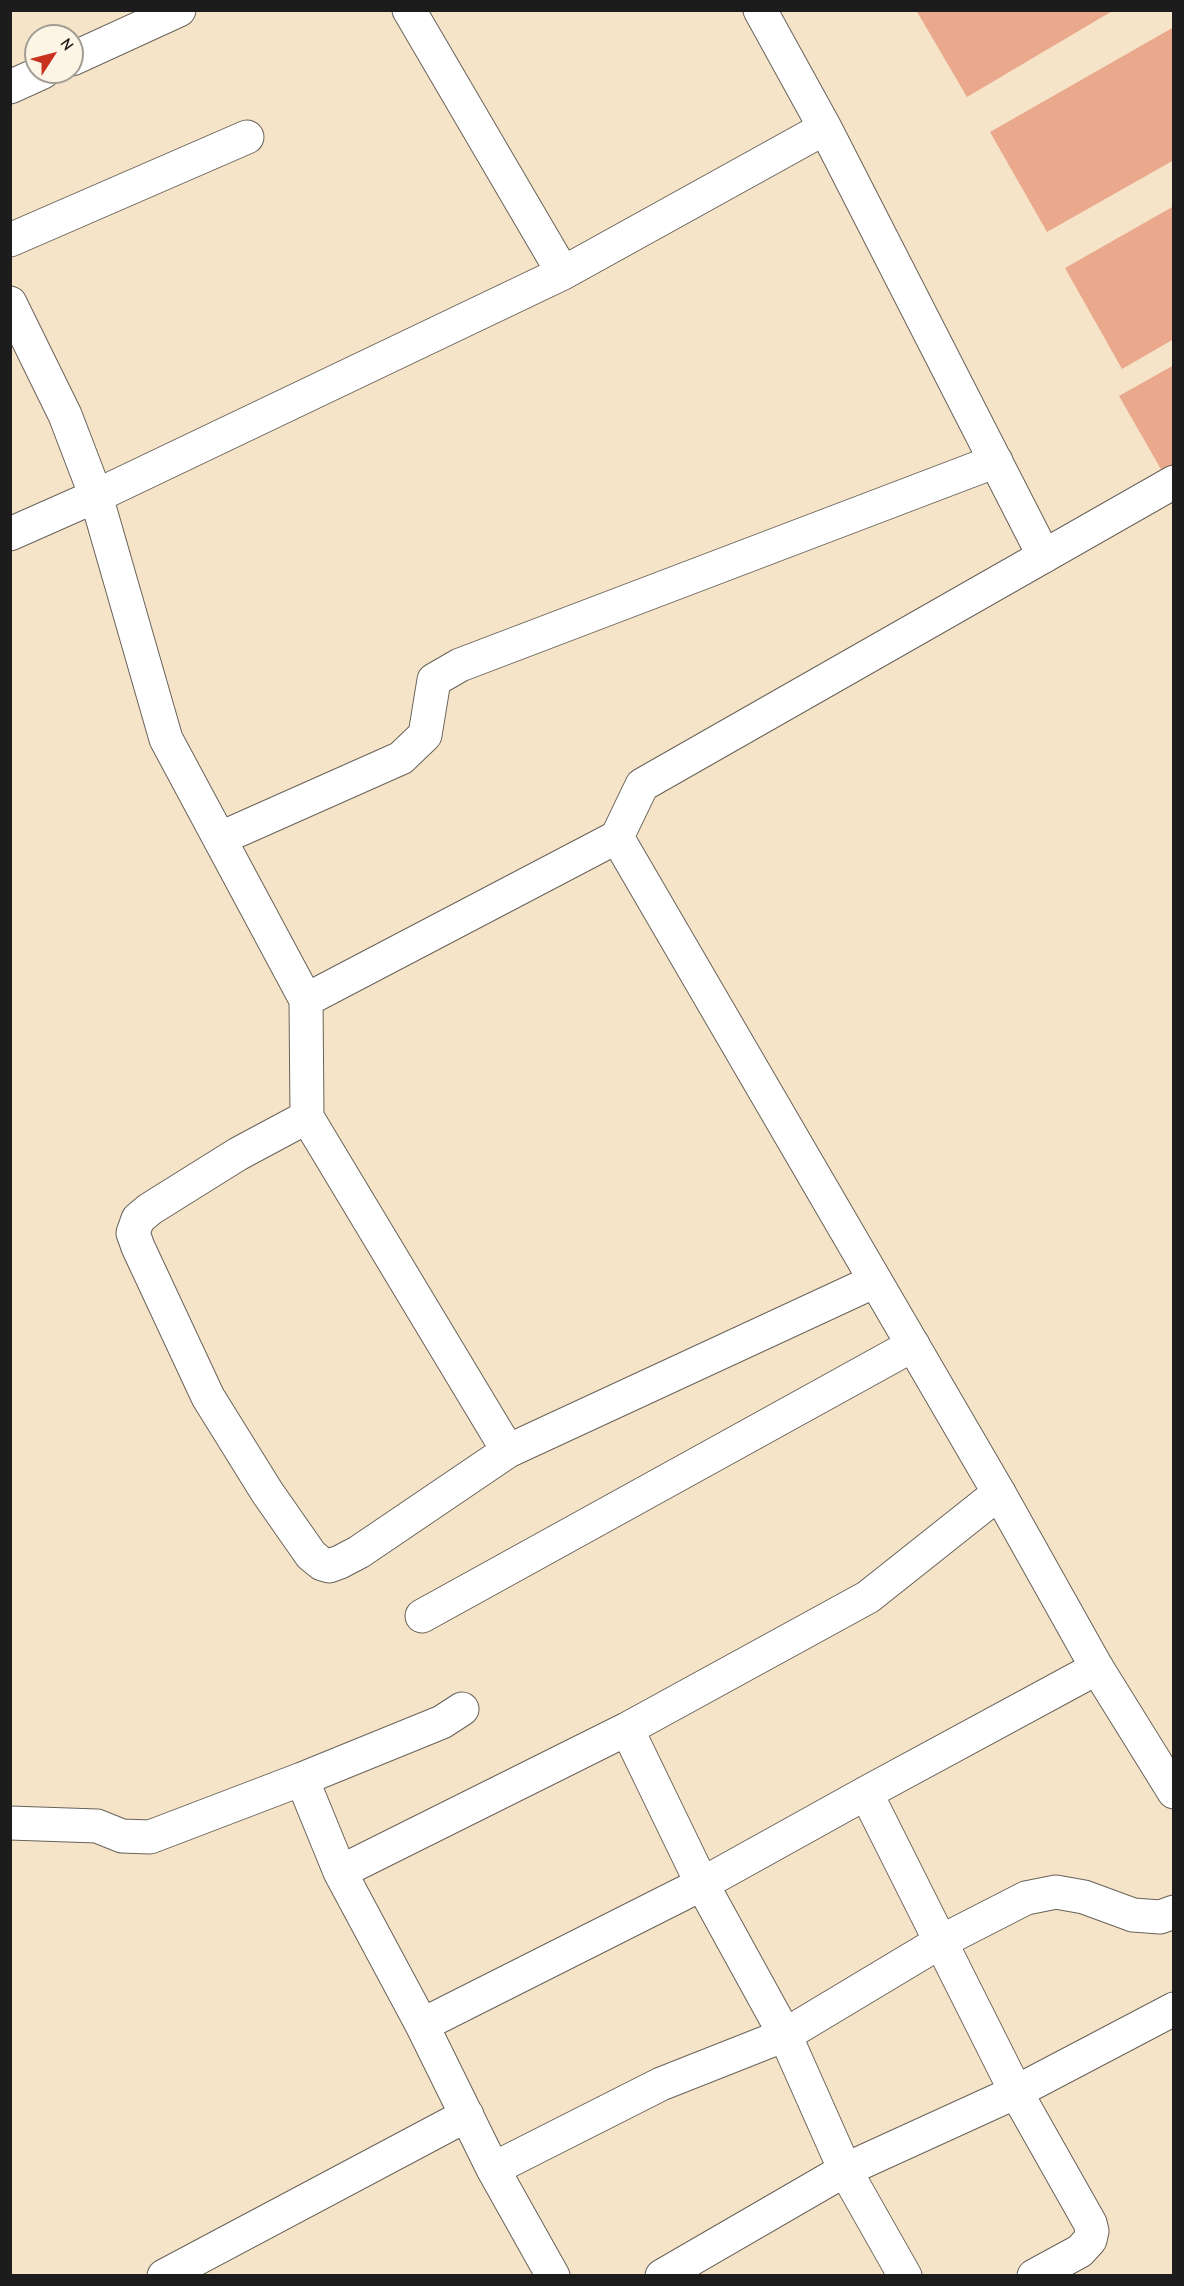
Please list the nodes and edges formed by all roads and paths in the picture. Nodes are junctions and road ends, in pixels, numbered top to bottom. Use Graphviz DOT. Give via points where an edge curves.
graph roads {
  1 [pos="179,10"];
  2 [pos="409,10"];
  3 [pos="760,10"];
  4 [pos="84,54"];
  5 [pos="24,81"];
  6 [pos="10,87"];
  7 [pos="825,128"];
  8 [pos="247,137"];
  9 [pos="10,240"];
  10 [pos="563,273"];
  11 [pos="10,303"];
  12 [pos="996,461"];
  13 [pos="1173,482"];
  14 [pos="96,496"];
  15 [pos="10,534"];
  16 [pos="1044,556"];
  17 [pos="617,837"];
  18 [pos="221,838"];
  19 [pos="306,1000"];
  20 [pos="307,1117"];
  21 [pos="876,1281"];
  22 [pos="913,1346"];
  23 [pos="508,1451"];
  24 [pos="999,1493"];
  25 [pos="422,1616"];
  26 [pos="1097,1668"];
  27 [pos="462,1709"];
  28 [pos="627,1729"];
  29 [pos="302,1779"];
  30 [pos="866,1792"];
  31 [pos="1173,1792"];
  32 [pos="10,1823"];
  33 [pos="340,1872"];
  34 [pos="702,1884"];
  35 [pos="1173,1912"];
  36 [pos="940,1942"];
  37 [pos="1173,2009"];
  38 [pos="422,2025"];
  39 [pos="785,2035"];
  40 [pos="1016,2092"];
  41 [pos="467,2115"];
  42 [pos="493,2169"];
  43 [pos="845,2170"];
  44 [pos="164,2276"];
  45 [pos="553,2276"];
  46 [pos="662,2276"];
  47 [pos="905,2276"];
  48 [pos="1034,2276"];
  1 -- 4 [label="street"];
  2 -- 10 [label="street"];
  3 -- 7 [label="street"];
  5 -- 6 [label="street"];
  7 -- 10 [label="street"];
  7 -- 12 [label="street"];
  8 -- 9 [label="street"];
  10 -- 14 [label="street"];
  11 -- 14 [label="street" via="65,415"];
  12 -- 16 [label="street"];
  12 -- 18 [label="street" via="460,665 434,680 425,735 401,758"];
  13 -- 16 [label="street"];
  14 -- 15 [label="street"];
  14 -- 18 [label="street" via="166,739"];
  16 -- 17 [label="street" via="642,785"];
  17 -- 19 [label="street"];
  17 -- 21 [label="street"];
  18 -- 19 [label="street"];
  19 -- 20 [label="street"];
  20 -- 23 [label="street"];
  20 -- 23 [label="street" via="150,1209 135,1226 138,1247 208,1397 311,1555 329,1566 359,1552"];
  21 -- 22 [label="street"];
  21 -- 23 [label="street"];
  22 -- 24 [label="street"];
  22 -- 25 [label="street"];
  24 -- 26 [label="street"];
  24 -- 28 [label="street" via="868,1597"];
  26 -- 30 [label="street"];
  26 -- 31 [label="street"];
  27 -- 29 [label="street" via="442,1722"];
  28 -- 33 [label="street"];
  28 -- 34 [label="street"];
  29 -- 32 [label="street" via="150,1837 122,1836 97,1826"];
  29 -- 33 [label="street"];
  30 -- 34 [label="street"];
  30 -- 36 [label="street"];
  33 -- 38 [label="street"];
  34 -- 38 [label="street"];
  34 -- 39 [label="street"];
  35 -- 36 [label="street" via="1160,1917 1133,1915 1084,1897 1056,1892 1026,1898"];
  36 -- 39 [label="street"];
  36 -- 40 [label="street"];
  37 -- 40 [label="street"];
  38 -- 41 [label="street"];
  39 -- 42 [label="street" via="661,2084"];
  39 -- 43 [label="street"];
  40 -- 43 [label="street"];
  40 -- 48 [label="street" via="1092,2231 1080,2251"];
  41 -- 42 [label="street"];
  41 -- 44 [label="street"];
  42 -- 45 [label="street"];
  43 -- 46 [label="street"];
  43 -- 47 [label="street"];
}
